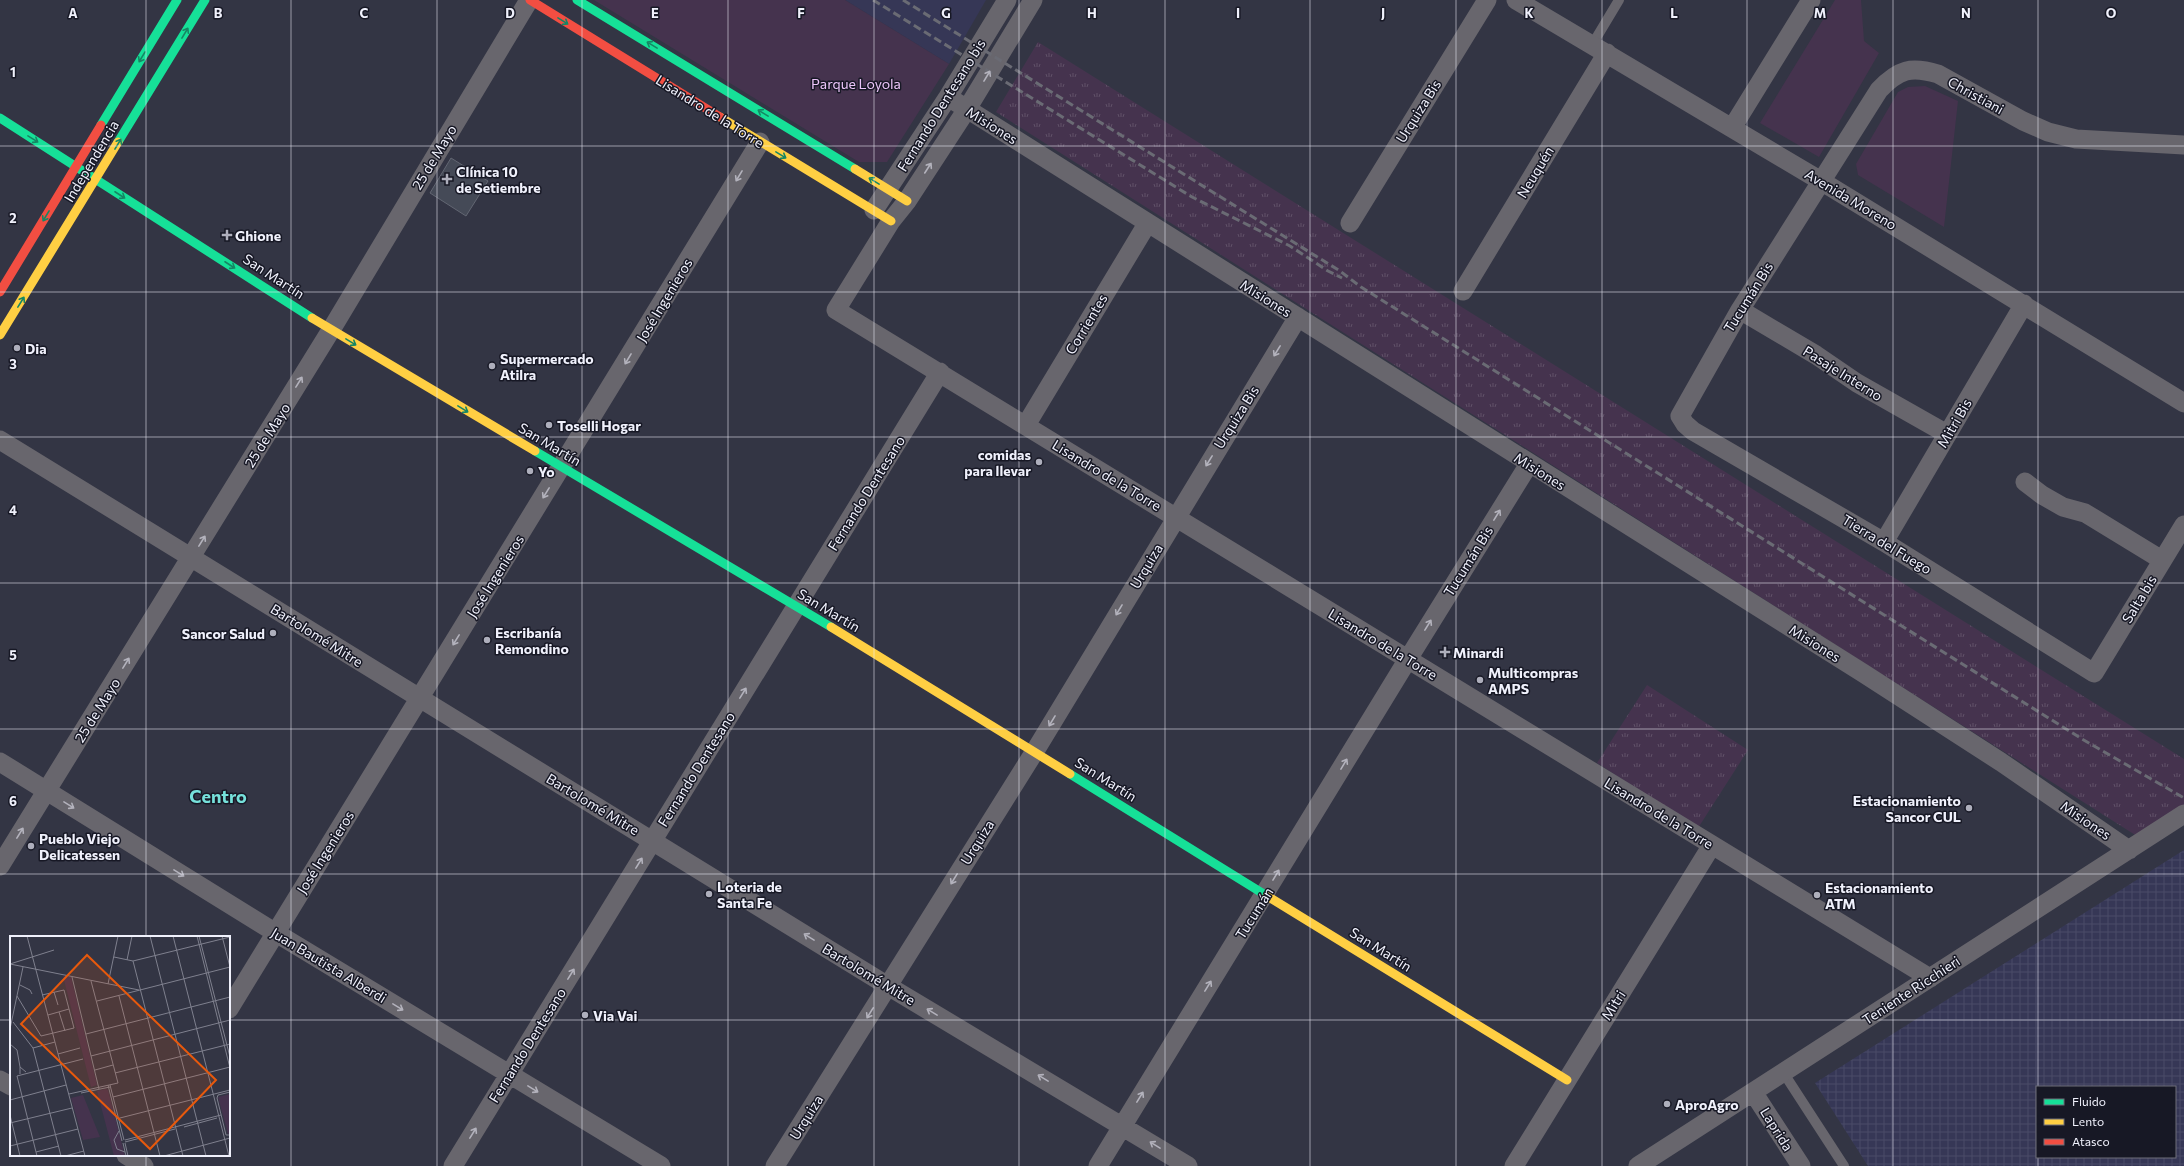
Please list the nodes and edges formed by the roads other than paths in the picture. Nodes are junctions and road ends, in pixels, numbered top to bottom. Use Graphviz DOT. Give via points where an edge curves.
graph roads {
  1 [pos="177,0"];
  2 [pos="205,0"];
  3 [pos="529,0"];
  4 [pos="577,0"];
  5 [pos="1007,0"];
  6 [pos="1032,0"];
  7 [pos="1487,0"];
  8 [pos="1516,0"];
  9 [pos="1618,0"];
  10 [pos="1811,0"];
  11 [pos="1600,49"];
  12 [pos="948,97"];
  13 [pos="967,109"];
  14 [pos="0,118"];
  15 [pos="1732,128"];
  16 [pos="760,142"];
  17 [pos="2184,145"];
  18 [pos="76,166"];
  19 [pos="97,179"];
  20 [pos="1821,181"];
  21 [pos="888,189"];
  22 [pos="907,201"];
  23 [pos="874,210"];
  24 [pos="891,221"];
  25 [pos="1350,222"];
  26 [pos="1147,224"];
  27 [pos="1463,291"];
  28 [pos="0,292"];
  29 [pos="2024,304"];
  30 [pos="1740,310"];
  31 [pos="1298,317"];
  32 [pos="331,330"];
  33 [pos="0,335"];
  34 [pos="940,372"];
  35 [pos="2184,403"];
  36 [pos="1680,416"];
  37 [pos="1026,425"];
  38 [pos="1947,434"];
  39 [pos="0,440"];
  40 [pos="1529,464"];
  41 [pos="562,468"];
  42 [pos="2025,482"];
  43 [pos="1175,517"];
  44 [pos="2184,525"];
  45 [pos="1884,542"];
  46 [pos="192,558"];
  47 [pos="2162,560"];
  48 [pos="796,606"];
  49 [pos="1408,659"];
  50 [pos="2094,673"];
  51 [pos="420,698"];
  52 [pos="1035,751"];
  53 [pos="0,762"];
  54 [pos="47,791"];
  55 [pos="2184,814"];
  56 [pos="652,841"];
  57 [pos="1712,845"];
  58 [pos="2129,850"];
  59 [pos="0,866"];
  60 [pos="1265,894"];
  61 [pos="276,933"];
  62 [pos="1930,978"];
  63 [pos="888,986"];
  64 [pos="230,1007"];
  65 [pos="1783,1072"];
  66 [pos="509,1074"];
  67 [pos="0,1080"];
  68 [pos="1567,1080"];
  69 [pos="10,1085"];
  70 [pos="1753,1092"];
  71 [pos="1123,1126"];
  72 [pos="453,1166"];
  73 [pos="661,1166"];
  74 [pos="775,1166"];
  75 [pos="1098,1166"];
  76 [pos="1188,1166"];
  77 [pos="1514,1166"];
  78 [pos="1638,1166"];
  79 [pos="1801,1166"];
  80 [pos="1844,1166"];
  1 -- 18 [label="street, Independencia, one-way"];
  19 -- 2 [label="street, Independencia, one-way"];
  3 -- 16 [label="street, Lisandro de la Torre, one-way"];
  3 -- 32 [label="street, 25 de Mayo"];
  21 -- 4 [label="street, Lisandro de la Torre, one-way"];
  5 -- 12 [label="street, Fernando Dentesano bis"];
  13 -- 6 [label="street, Fernando Dentesano bis, one-way"];
  7 -- 25 [label="street, Urquiza Bis"];
  8 -- 11 [label="street, Avenida Moreno"];
  9 -- 11 [label="lane"];
  10 -- 15 [label="street"];
  11 -- 15 [label="street, Avenida Moreno"];
  11 -- 27 [label="street, Neuquén"];
  12 -- 13 [label="street, Misiones"];
  12 -- 21 [label="street, Fernando Dentesano bis"];
  22 -- 13 [label="street, Fernando Dentesano bis, one-way"];
  13 -- 26 [label="street, Misiones"];
  14 -- 18 [label="street, San Martín, one-way"];
  15 -- 20 [label="street, Avenida Moreno"];
  16 -- 23 [label="street, Lisandro de la Torre, one-way"];
  16 -- 41 [label="street, José Ingenieros, one-way"];
  17 -- 20 [label="street, Christiani" via="2076,139 2048,132 1938,74 1910,69 1898,73 1879,90"];
  18 -- 19 [label="street, San Martín"];
  18 -- 28 [label="street, Independencia, one-way"];
  19 -- 32 [label="street, San Martín, one-way"];
  33 -- 19 [label="street, Independencia, one-way"];
  20 -- 29 [label="street, Avenida Moreno"];
  20 -- 30 [label="street, Tucumán Bis"];
  21 -- 22 [label="street, Lisandro de la Torre"];
  21 -- 23 [label="street, Fernando Dentesano bis"];
  22 -- 24 [label="street"];
  23 -- 24 [label="street, Lisandro de la Torre"];
  24 -- 34 [label="street, Lisandro de la Torre" via="836,310"];
  26 -- 31 [label="street, Misiones"];
  26 -- 37 [label="street, Corrientes"];
  29 -- 35 [label="street, Avenida Moreno"];
  29 -- 38 [label="street, Mitri Bis"];
  30 -- 36 [label="street, Tucumán Bis"];
  30 -- 38 [label="street, Pasaje Interno" via="1816,355 1857,383"];
  31 -- 40 [label="street, Misiones"];
  31 -- 43 [label="street, Urquiza Bis, one-way"];
  32 -- 41 [label="street, San Martín, one-way"];
  46 -- 32 [label="street, 25 de Mayo, one-way"];
  34 -- 37 [label="street, Lisandro de la Torre"];
  34 -- 48 [label="street, Fernando Dentesano"];
  36 -- 45 [label="street, Tierra del Fuego" via="1693,430"];
  37 -- 43 [label="street, Lisandro de la Torre"];
  38 -- 45 [label="street, Mitri Bis"];
  39 -- 46 [label="street, Bartolomé Mitre"];
  49 -- 40 [label="street, Tucumán Bis, one-way"];
  40 -- 58 [label="street, Misiones" via="1863,673 2001,762"];
  41 -- 48 [label="street, San Martín"];
  41 -- 51 [label="street, José Ingenieros, one-way"];
  42 -- 47 [label="street" via="2042,496 2063,507 2085,513"];
  43 -- 49 [label="street, Lisandro de la Torre"];
  43 -- 52 [label="street, Urquiza, one-way"];
  44 -- 47 [label="street, Salta bis"];
  45 -- 50 [label="street, Tierra del Fuego"];
  46 -- 51 [label="street, Bartolomé Mitre"];
  54 -- 46 [label="street, 25 de Mayo, one-way"];
  47 -- 50 [label="street, Salta bis"];
  48 -- 52 [label="street, San Martín"];
  56 -- 48 [label="street, Fernando Dentesano, one-way"];
  49 -- 57 [label="street, Lisandro de la Torre"];
  60 -- 49 [label="street, Tucumán, one-way"];
  51 -- 56 [label="street, Bartolomé Mitre"];
  51 -- 61 [label="street, José Ingenieros"];
  52 -- 60 [label="street, San Martín"];
  52 -- 63 [label="street, Urquiza, one-way"];
  53 -- 54 [label="street, Juan Bautista Alberdi"];
  59 -- 54 [label="street, 25 de Mayo, one-way"];
  54 -- 61 [label="street, Juan Bautista Alberdi, one-way"];
  55 -- 58 [label="street, Teniente Ricchieri"];
  63 -- 56 [label="street, Bartolomé Mitre, one-way"];
  66 -- 56 [label="street, Fernando Dentesano, one-way"];
  57 -- 62 [label="street, Lisandro de la Torre"];
  57 -- 68 [label="street, Mitri"];
  58 -- 62 [label="street, Teniente Ricchieri"];
  60 -- 68 [label="street, San Martín"];
  71 -- 60 [label="street, Tucumán, one-way"];
  61 -- 64 [label="street, José Ingenieros"];
  61 -- 66 [label="street, Juan Bautista Alberdi, one-way"];
  62 -- 65 [label="street, Teniente Ricchieri"];
  71 -- 63 [label="street, Bartolomé Mitre, one-way"];
  63 -- 74 [label="street, Urquiza, one-way"];
  65 -- 70 [label="street, Teniente Ricchieri"];
  65 -- 80 [label="lane"];
  72 -- 66 [label="street, Fernando Dentesano, one-way"];
  66 -- 73 [label="street, Juan Bautista Alberdi, one-way"];
  67 -- 69 [label="street"];
  68 -- 77 [label="street, Mitri"];
  70 -- 78 [label="street, Teniente Ricchieri"];
  70 -- 79 [label="street, Laprida"];
  71 -- 75 [label="street, Tucumán"];
  76 -- 71 [label="street, Bartolomé Mitre, one-way"];
}
